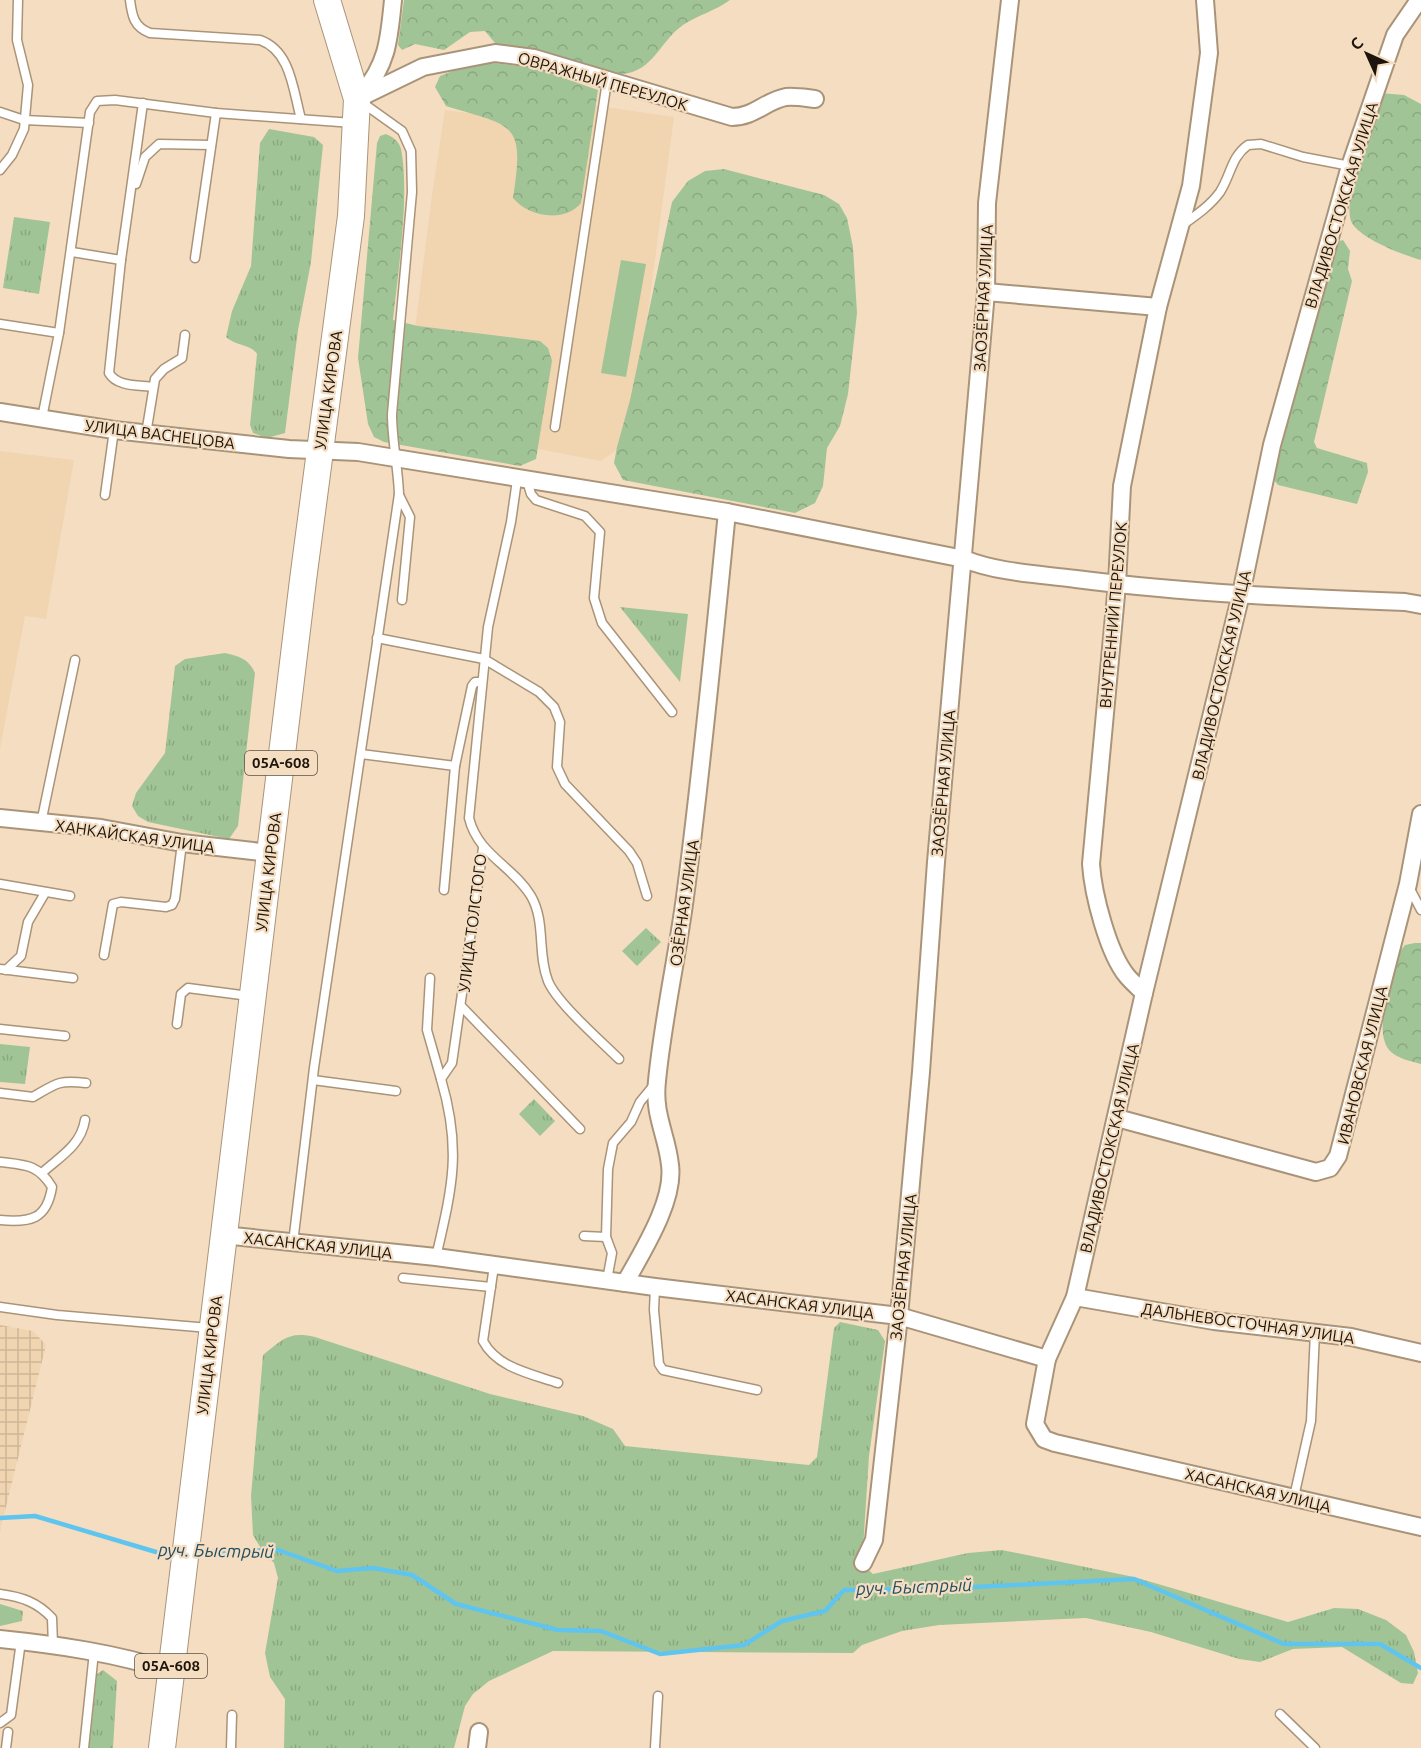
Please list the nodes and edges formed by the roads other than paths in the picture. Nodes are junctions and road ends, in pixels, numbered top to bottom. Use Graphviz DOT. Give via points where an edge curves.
graph roads {
  1 [pos="18,0"];
  2 [pos="130,0"];
  3 [pos="327,0"];
  4 [pos="393,0"];
  5 [pos="1010,0"];
  6 [pos="1205,0"];
  7 [pos="1419,0"];
  8 [pos="607,81"];
  9 [pos="815,99"];
  10 [pos="143,104"];
  11 [pos="357,111"];
  12 [pos="0,112"];
  13 [pos="216,113"];
  14 [pos="301,119"];
  15 [pos="24,120"];
  16 [pos="89,123"];
  17 [pos="211,145"];
  18 [pos="1350,166"];
  19 [pos="0,170"];
  20 [pos="129,204"];
  21 [pos="1178,229"];
  22 [pos="72,252"];
  23 [pos="195,258"];
  24 [pos="122,260"];
  25 [pos="986,292"];
  26 [pos="1158,307"];
  27 [pos="0,324"];
  28 [pos="59,333"];
  29 [pos="185,335"];
  30 [pos="153,387"];
  31 [pos="0,412"];
  32 [pos="42,418"];
  33 [pos="555,427"];
  34 [pos="114,430"];
  35 [pos="146,434"];
  36 [pos="320,452"];
  37 [pos="398,459"];
  38 [pos="522,480"];
  39 [pos="105,495"];
  40 [pos="399,495"];
  41 [pos="727,512"];
  42 [pos="964,559"];
  43 [pos="1117,584"];
  44 [pos="1241,594"];
  45 [pos="402,600"];
  46 [pos="1421,605"];
  47 [pos="377,638"];
  48 [pos="484,659"];
  49 [pos="75,660"];
  50 [pos="482,682"];
  51 [pos="672,712"];
  52 [pos="361,754"];
  53 [pos="454,766"];
  54 [pos="1421,814"];
  55 [pos="0,818"];
  56 [pos="41,823"];
  57 [pos="182,843"];
  58 [pos="483,848"];
  59 [pos="270,853"];
  60 [pos="0,884"];
  61 [pos="1407,884"];
  62 [pos="444,890"];
  63 [pos="45,893"];
  64 [pos="70,896"];
  65 [pos="647,896"];
  66 [pos="1421,910"];
  67 [pos="105,955"];
  68 [pos="3,970"];
  69 [pos="73,978"];
  70 [pos="430,978"];
  71 [pos="1144,993"];
  72 [pos="253,996"];
  73 [pos="462,1007"];
  74 [pos="177,1024"];
  75 [pos="0,1029"];
  76 [pos="65,1036"];
  77 [pos="619,1059"];
  78 [pos="441,1079"];
  79 [pos="313,1080"];
  80 [pos="656,1082"];
  81 [pos="86,1083"];
  82 [pos="396,1091"];
  83 [pos="0,1093"];
  84 [pos="1117,1118"];
  85 [pos="86,1120"];
  86 [pos="580,1129"];
  87 [pos="0,1162"];
  88 [pos="43,1172"];
  89 [pos="0,1220"];
  90 [pos="223,1235"];
  91 [pos="584,1236"];
  92 [pos="606,1237"];
  93 [pos="293,1243"];
  94 [pos="436,1257"];
  95 [pos="494,1266"];
  96 [pos="403,1278"];
  97 [pos="607,1280"];
  98 [pos="625,1283"];
  99 [pos="491,1287"];
  100 [pos="655,1287"];
  101 [pos="1075,1297"];
  102 [pos="0,1307"];
  103 [pos="899,1316"];
  104 [pos="213,1329"];
  105 [pos="1315,1332"];
  106 [pos="1421,1353"];
  107 [pos="1047,1359"];
  108 [pos="558,1383"];
  109 [pos="758,1390"];
  110 [pos="1294,1497"];
  111 [pos="1421,1527"];
  112 [pos="863,1563"];
  113 [pos="0,1594"];
  114 [pos="0,1639"];
  115 [pos="21,1641"];
  116 [pos="53,1646"];
  117 [pos="94,1651"];
  118 [pos="170,1671"];
  119 [pos="658,1696"];
  120 [pos="1280,1714"];
  121 [pos="232,1715"];
  122 [pos="0,1724"];
  123 [pos="8,1732"];
  124 [pos="6,1748"];
  125 [pos="84,1748"];
  126 [pos="162,1748"];
  127 [pos="231,1748"];
  128 [pos="655,1748"];
  129 [pos="1315,1748"];
  1 -- 15 [label="lane" via="17,40 28,85"];
  2 -- 14 [label="lane" via="134,22 150,33 271,44 287,66"];
  3 -- 11 [label="main road, УЛИЦА КИРОВА / 05А-608"];
  4 -- 11 [label="street" via="387,51"];
  5 -- 25 [label="street, ЗАОЗЁРНАЯ УЛИЦА" via="987,203"];
  6 -- 21 [label="street, ВНУТРЕННИЙ ПЕРЕУЛОК" via="1209,53 1191,186"];
  7 -- 18 [label="street, ВЛАДИВОСТОКСКАЯ УЛИЦА" via="1395,35"];
  8 -- 9 [label="street, ОВРАЖНЫЙ ПЕРЕУЛОК" via="732,117 754,114 787,97"];
  8 -- 11 [label="street, ОВРАЖНЫЙ ПЕРЕУЛОК" via="534,58 495,53 423,67"];
  8 -- 33 [label="lane"];
  10 -- 13 [label="lane"];
  10 -- 16 [label="lane" via="115,99 97,101 91,106"];
  10 -- 20 [label="lane"];
  11 -- 14 [label="lane"];
  11 -- 36 [label="main road, УЛИЦА КИРОВА / 05А-608" via="351,216"];
  11 -- 37 [label="lane" via="402,131 411,151 412,192 392,414 392,439"];
  12 -- 15 [label="lane"];
  13 -- 14 [label="lane"];
  13 -- 17 [label="lane"];
  15 -- 16 [label="lane"];
  15 -- 19 [label="lane" via="21,139"];
  16 -- 22 [label="lane"];
  17 -- 20 [label="lane" via="159,144 145,157"];
  17 -- 23 [label="lane"];
  18 -- 21 [label="lane" via="1261,144 1248,145 1233,160 1219,193"];
  18 -- 44 [label="street, ВЛАДИВОСТОКСКАЯ УЛИЦА" via="1272,445"];
  20 -- 24 [label="lane"];
  21 -- 26 [label="street, ВНУТРЕННИЙ ПЕРЕУЛОК"];
  22 -- 24 [label="lane"];
  22 -- 28 [label="lane"];
  24 -- 30 [label="lane" via="109,373 114,380 126,384"];
  25 -- 26 [label="street"];
  25 -- 42 [label="street, ЗАОЗЁРНАЯ УЛИЦА"];
  26 -- 43 [label="street, ВНУТРЕННИЙ ПЕРЕУЛОК" via="1122,486"];
  27 -- 28 [label="lane"];
  28 -- 32 [label="lane"];
  29 -- 30 [label="lane" via="182,358 158,375"];
  30 -- 35 [label="lane"];
  31 -- 32 [label="street, УЛИЦА ВАСНЕЦОВА"];
  32 -- 34 [label="street, УЛИЦА ВАСНЕЦОВА"];
  34 -- 35 [label="street, УЛИЦА ВАСНЕЦОВА"];
  34 -- 39 [label="lane"];
  35 -- 36 [label="street, УЛИЦА ВАСНЕЦОВА"];
  36 -- 37 [label="street, УЛИЦА ВАСНЕЦОВА" via="358,452"];
  36 -- 59 [label="main road, УЛИЦА КИРОВА / 05А-608"];
  37 -- 38 [label="street, УЛИЦА ВАСНЕЦОВА"];
  37 -- 40 [label="lane"];
  38 -- 41 [label="street, УЛИЦА ВАСНЕЦОВА"];
  38 -- 48 [label="lane, УЛИЦА ТОЛСТОГО"];
  38 -- 51 [label="lane" via="536,500 585,516 600,532 594,598 602,623"];
  40 -- 45 [label="lane" via="410,517"];
  40 -- 47 [label="lane"];
  41 -- 42 [label="street, УЛИЦА ВАСНЕЦОВА"];
  41 -- 80 [label="street, ОЗЁРНАЯ УЛИЦА" via="697,802"];
  42 -- 43 [label="street, УЛИЦА ВАСНЕЦОВА" via="989,568"];
  42 -- 103 [label="street, ЗАОЗЁРНАЯ УЛИЦА"];
  43 -- 44 [label="street, УЛИЦА ВАСНЕЦОВА"];
  43 -- 71 [label="street, ВНУТРЕННИЙ ПЕРЕУЛОК" via="1091,864 1114,953 1126,975"];
  44 -- 46 [label="street, УЛИЦА ВАСНЕЦОВА"];
  44 -- 71 [label="street, ВЛАДИВОСТОКСКАЯ УЛИЦА"];
  47 -- 48 [label="lane"];
  47 -- 52 [label="lane"];
  48 -- 50 [label="lane, УЛИЦА ТОЛСТОГО"];
  48 -- 65 [label="lane" via="539,692 554,706 560,722 557,767 564,782 629,851"];
  49 -- 56 [label="lane"];
  50 -- 53 [label="lane" via="472,686"];
  50 -- 58 [label="lane, УЛИЦА ТОЛСТОГО" via="469,818 472,833"];
  52 -- 53 [label="lane"];
  52 -- 79 [label="lane"];
  53 -- 62 [label="lane"];
  54 -- 61 [label="street, ИВАНОВСКАЯ УЛИЦА"];
  55 -- 56 [label="street, ХАНКАЙСКАЯ УЛИЦА"];
  56 -- 57 [label="street, ХАНКАЙСКАЯ УЛИЦА" via="101,828"];
  57 -- 59 [label="street, ХАНКАЙСКАЯ УЛИЦА"];
  57 -- 67 [label="lane" via="172,905 113,904"];
  58 -- 73 [label="lane, УЛИЦА ТОЛСТОГО"];
  58 -- 77 [label="lane" via="529,893 540,913 543,961 549,982"];
  59 -- 72 [label="main road, УЛИЦА КИРОВА / 05А-608"];
  60 -- 63 [label="lane"];
  61 -- 66 [label="lane"];
  61 -- 84 [label="street, ИВАНОВСКАЯ УЛИЦА" via="1338,1156 1330,1168 1316,1172"];
  63 -- 64 [label="lane"];
  63 -- 68 [label="lane" via="28,922 21,956"];
  68 -- 69 [label="lane"];
  70 -- 78 [label="lane" via="427,1030"];
  71 -- 84 [label="street, ВЛАДИВОСТОКСКАЯ УЛИЦА"];
  72 -- 74 [label="lane" via="189,988 181,994"];
  72 -- 90 [label="main road, УЛИЦА КИРОВА / 05А-608"];
  73 -- 78 [label="lane, УЛИЦА ТОЛСТОГО" via="452,1063"];
  73 -- 86 [label="lane"];
  75 -- 76 [label="lane"];
  78 -- 94 [label="lane" via="452,1120 454,1169"];
  79 -- 82 [label="lane"];
  79 -- 93 [label="lane"];
  80 -- 92 [label="lane" via="613,1143 608,1169"];
  80 -- 98 [label="street, ОЗЁРНАЯ УЛИЦА" via="657,1114 670,1166 669,1186 647,1243"];
  81 -- 83 [label="lane" via="62,1080 33,1097"];
  84 -- 101 [label="street, ВЛАДИВОСТОКСКАЯ УЛИЦА"];
  85 -- 88 [label="lane" via="78,1142"];
  87 -- 88 [label="lane"];
  88 -- 89 [label="lane" via="52,1187 50,1203 39,1217 15,1222"];
  90 -- 93 [label="street, ХАСАНСКАЯ УЛИЦА"];
  90 -- 104 [label="main road, УЛИЦА КИРОВА / 05А-608"];
  91 -- 92 [label="lane"];
  92 -- 97 [label="lane" via="612,1253"];
  93 -- 94 [label="street, ХАСАНСКАЯ УЛИЦА"];
  94 -- 95 [label="street, ХАСАНСКАЯ УЛИЦА"];
  95 -- 97 [label="street, ХАСАНСКАЯ УЛИЦА"];
  95 -- 99 [label="lane"];
  96 -- 99 [label="lane"];
  97 -- 98 [label="street, ХАСАНСКАЯ УЛИЦА"];
  98 -- 100 [label="street, ХАСАНСКАЯ УЛИЦА"];
  99 -- 108 [label="lane" via="483,1341 488,1349 497,1359 517,1369"];
  100 -- 103 [label="street, ХАСАНСКАЯ УЛИЦА"];
  100 -- 109 [label="lane" via="659,1364 663,1370"];
  101 -- 105 [label="street, ДАЛЬНЕВОСТОЧНАЯ УЛИЦА" via="1214,1321"];
  101 -- 107 [label="street, ВЛАДИВОСТОКСКАЯ УЛИЦА"];
  102 -- 104 [label="lane"];
  103 -- 107 [label="street, ХАСАНСКАЯ УЛИЦА"];
  103 -- 112 [label="street, ЗАОЗЁРНАЯ УЛИЦА" via="874,1540"];
  104 -- 118 [label="main road, УЛИЦА КИРОВА / 05А-608"];
  105 -- 106 [label="street, ДАЛЬНЕВОСТОЧНАЯ УЛИЦА"];
  105 -- 110 [label="lane" via="1311,1421"];
  107 -- 110 [label="street, ХАСАНСКАЯ УЛИЦА" via="1035,1424 1044,1439"];
  110 -- 111 [label="street, ХАСАНСКАЯ УЛИЦА"];
  113 -- 116 [label="lane" via="23,1598 47,1613 52,1618"];
  114 -- 115 [label="street"];
  115 -- 116 [label="street"];
  115 -- 122 [label="lane" via="11,1715"];
  116 -- 117 [label="street"];
  117 -- 118 [label="street"];
  117 -- 125 [label="lane"];
  118 -- 126 [label="main road, УЛИЦА КИРОВА / 05А-608"];
  119 -- 128 [label="lane"];
  120 -- 129 [label="lane"];
  121 -- 127 [label="lane"];
  123 -- 124 [label="lane"];
}
